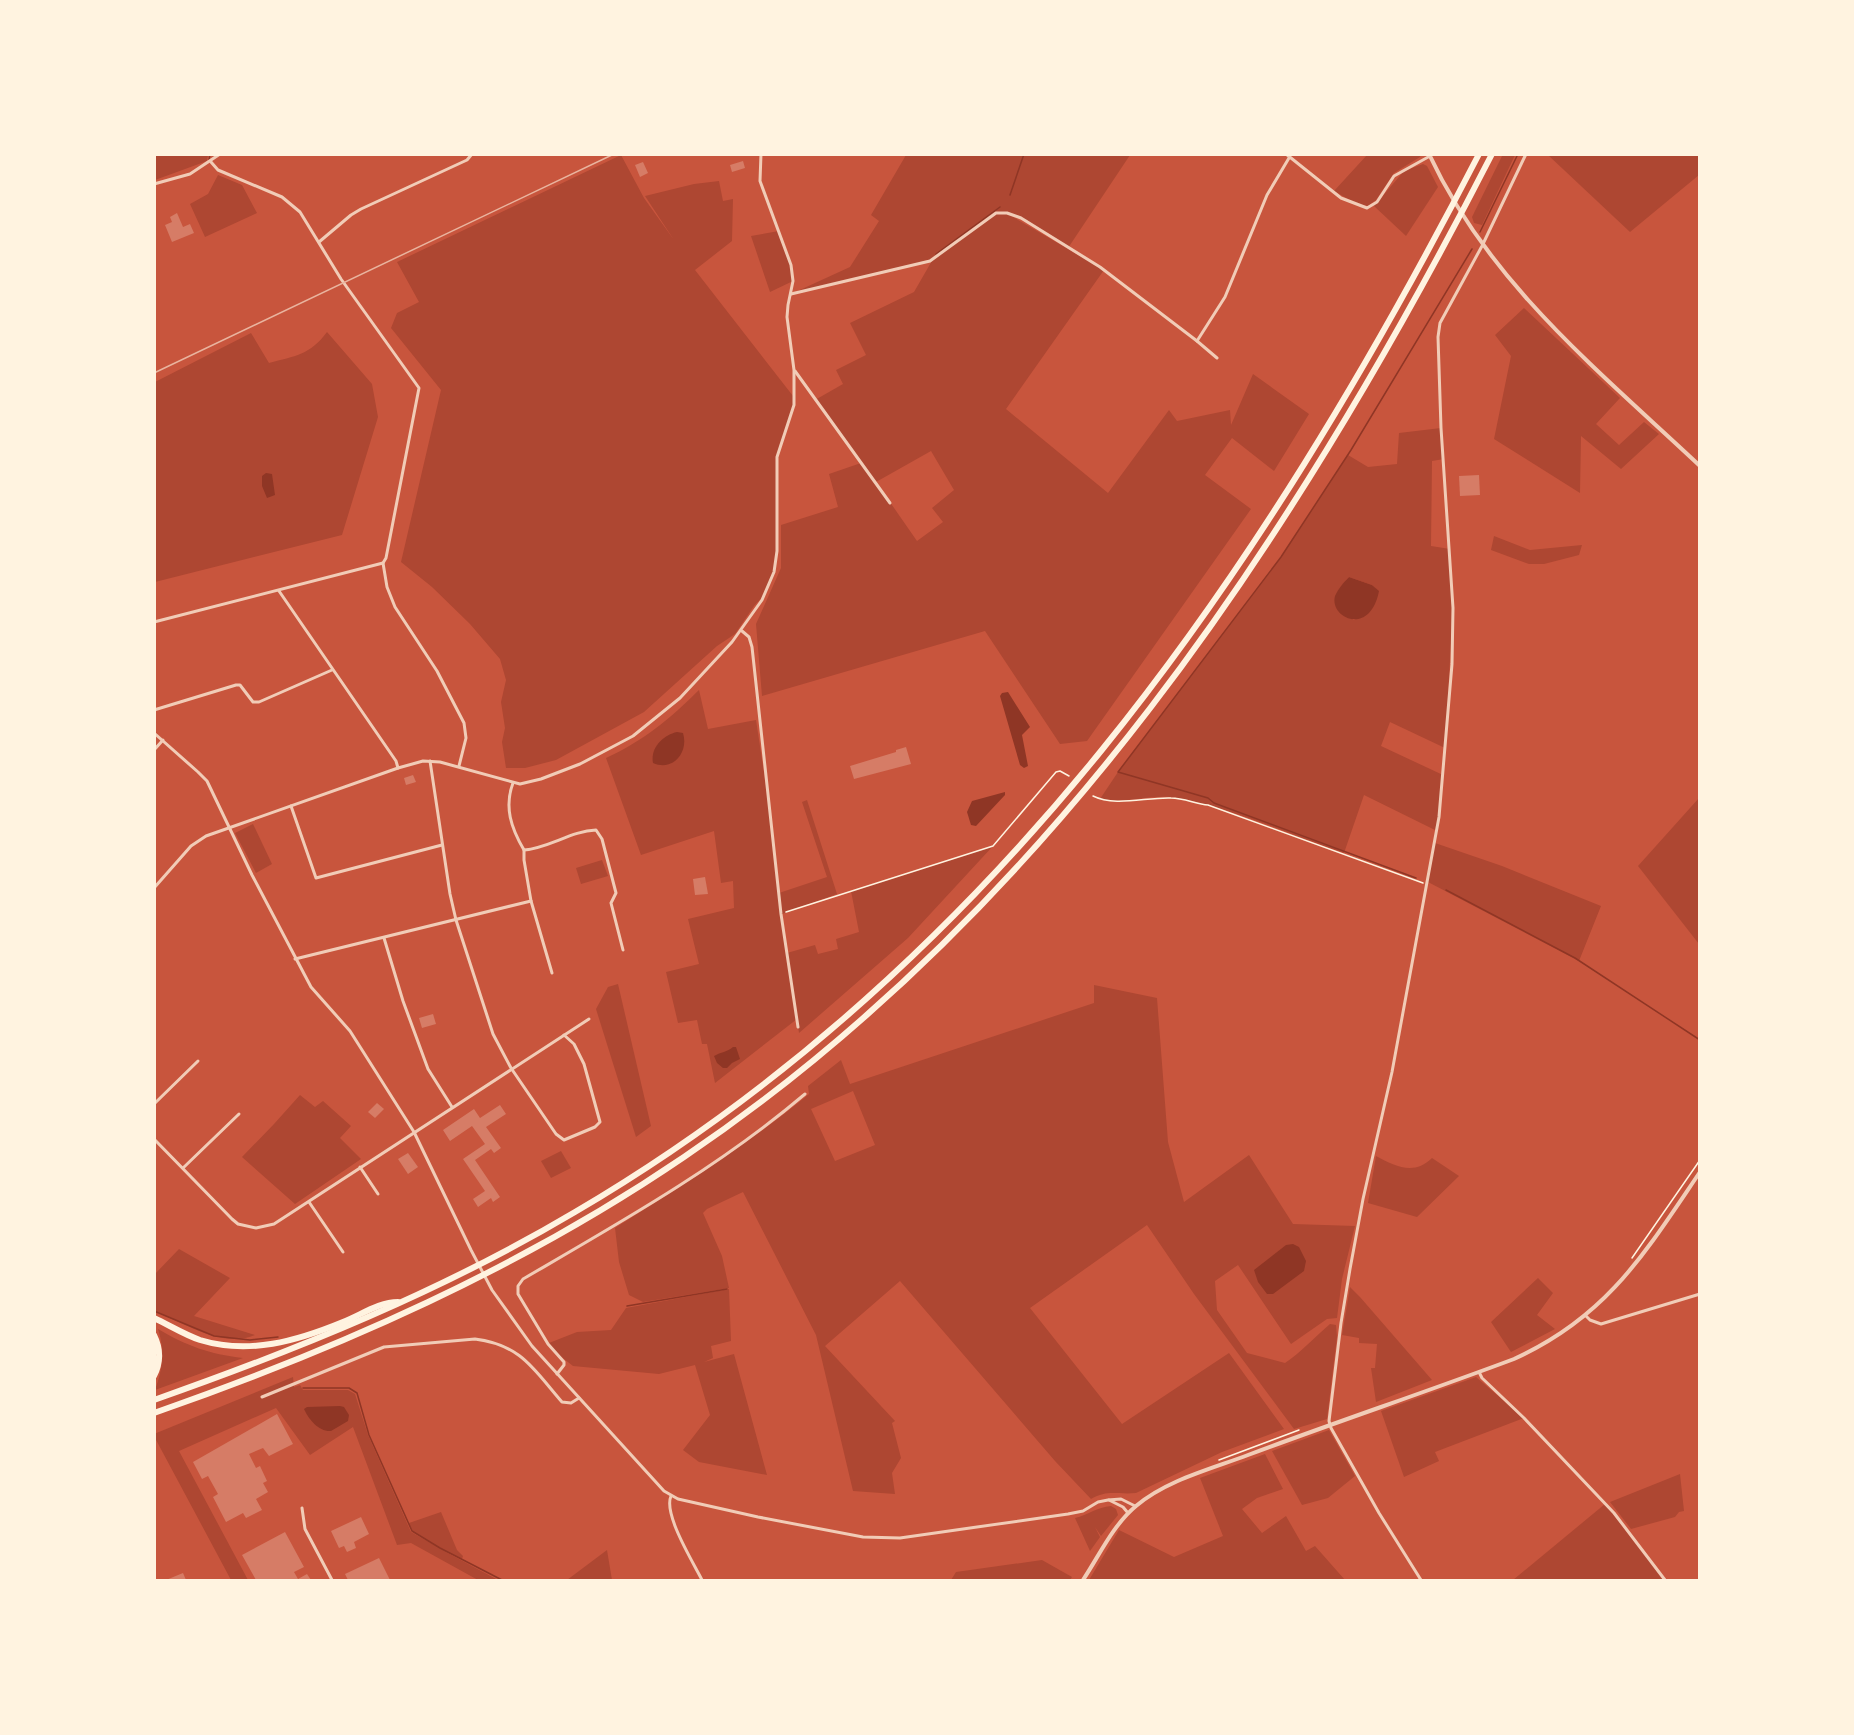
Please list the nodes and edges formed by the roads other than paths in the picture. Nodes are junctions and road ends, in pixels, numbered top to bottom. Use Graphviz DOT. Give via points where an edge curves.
graph roads {
  1 [pos="220,154"];
  2 [pos="472,154"];
  3 [pos="760,154"];
  4 [pos="1479,154"];
  5 [pos="1492,154"];
  6 [pos="1526,154"];
  7 [pos="1430,155"];
  8 [pos="1288,156"];
  9 [pos="211,162"];
  10 [pos="154,183"];
  11 [pos="318,242"];
  12 [pos="1482,246"];
  13 [pos="791,294"];
  14 [pos="1197,342"];
  15 [pos="1217,358"];
  16 [pos="794,370"];
  17 [pos="1700,466"];
  18 [pos="890,503"];
  19 [pos="383,563"];
  20 [pos="278,590"];
  21 [pos="154,622"];
  22 [pos="742,630"];
  23 [pos="332,670"];
  24 [pos="154,710"];
  25 [pos="154,733"];
  26 [pos="163,740"];
  27 [pos="154,750"];
  28 [pos="430,761"];
  29 [pos="459,766"];
  30 [pos="398,768"];
  31 [pos="513,783"];
  32 [pos="291,806"];
  33 [pos="228,828"];
  34 [pos="442,845"];
  35 [pos="524,850"];
  36 [pos="154,888"];
  37 [pos="531,901"];
  38 [pos="456,920"];
  39 [pos="384,938"];
  40 [pos="623,950"];
  41 [pos="295,959"];
  42 [pos="552,973"];
  43 [pos="588,1019"];
  44 [pos="798,1027"];
  45 [pos="564,1035"];
  46 [pos="198,1060"];
  47 [pos="511,1068"];
  48 [pos="805,1094"];
  49 [pos="154,1104"];
  50 [pos="452,1107"];
  51 [pos="239,1114"];
  52 [pos="414,1132"];
  53 [pos="154,1139"];
  54 [pos="360,1167"];
  55 [pos="183,1168"];
  56 [pos="1700,1172"];
  57 [pos="378,1194"];
  58 [pos="309,1202"];
  59 [pos="343,1252"];
  60 [pos="1700,1294"];
  61 [pos="402,1302"];
  62 [pos="1586,1316"];
  63 [pos="154,1318"];
  64 [pos="154,1335"];
  65 [pos="1479,1372"];
  66 [pos="557,1374"];
  67 [pos="154,1376"];
  68 [pos="262,1397"];
  69 [pos="579,1398"];
  70 [pos="154,1400"];
  71 [pos="154,1413"];
  72 [pos="1330,1425"];
  73 [pos="671,1496"];
  74 [pos="1108,1500"];
  75 [pos="1135,1506"];
  76 [pos="303,1508"];
  77 [pos="1128,1513"];
  78 [pos="332,1581"];
  79 [pos="702,1581"];
  80 [pos="1083,1581"];
  81 [pos="1421,1581"];
  82 [pos="1665,1581"];
  1 -- 9 [label="street"];
  2 -- 11 [label="street" via="468,160 351,215"];
  3 -- 13 [label="street" via="760,181 790,260"];
  4 -- 61 [label="highway" via="1316,447 1211,606 1122,727 987,884 849,1016 716,1120 572,1214"];
  5 -- 71 [label="highway" via="1363,391 1245,578 1130,735 1052,829 905,982 750,1110 578,1224 406,1313"];
  6 -- 12 [label="street"];
  7 -- 8 [label="street" via="1394,176 1377,202 1367,208 1341,198"];
  7 -- 12 [label="street"];
  8 -- 14 [label="street" via="1225,297"];
  9 -- 10 [label="street" via="179,178"];
  9 -- 11 [label="street" via="218,170 282,197 300,212"];
  11 -- 19 [label="street" via="419,388"];
  12 -- 17 [label="street" via="1527,302"];
  12 -- 72 [label="street" via="1440,323 1438,337 1453,608 1439,817 1392,1072 1350,1269"];
  13 -- 14 [label="street" via="930,261 996,213 1007,213 1100,267"];
  13 -- 16 [label="street" via="788,316"];
  14 -- 15 [label="street"];
  16 -- 18 [label="street"];
  16 -- 22 [label="street" via="792,412 777,456 774,572 762,600"];
  19 -- 20 [label="street"];
  19 -- 29 [label="street" via="395,607 437,671 464,723 466,738"];
  20 -- 21 [label="street"];
  20 -- 23 [label="street"];
  22 -- 31 [label="street" via="680,698 633,736 580,764 541,779"];
  22 -- 44 [label="street" via="752,647 781,914"];
  23 -- 24 [label="street" via="259,702 236,685"];
  23 -- 30 [label="street"];
  25 -- 26 [label="street"];
  26 -- 27 [label="street"];
  26 -- 33 [label="street" via="207,782"];
  28 -- 29 [label="street"];
  28 -- 30 [label="street"];
  28 -- 34 [label="street"];
  29 -- 31 [label="street"];
  30 -- 32 [label="street"];
  31 -- 35 [label="street" via="507,805"];
  32 -- 33 [label="street"];
  32 -- 34 [label="street" via="316,878"];
  33 -- 36 [label="street" via="191,846"];
  33 -- 41 [label="street"];
  34 -- 38 [label="street"];
  35 -- 37 [label="street"];
  35 -- 40 [label="street" via="596,830 616,893 611,903"];
  37 -- 38 [label="street"];
  37 -- 42 [label="street"];
  38 -- 39 [label="street"];
  38 -- 47 [label="street" via="492,1034"];
  39 -- 41 [label="street"];
  39 -- 50 [label="street" via="429,1069"];
  41 -- 52 [label="street" via="311,987 350,1031"];
  43 -- 45 [label="street"];
  45 -- 47 [label="street"];
  45 -- 47 [label="street" via="574,1044 584,1064 600,1124 570,1139 561,1139"];
  46 -- 49 [label="street"];
  47 -- 50 [label="street"];
  48 -- 66 [label="street" via="765,1128 692,1179 523,1279 518,1293 548,1344 564,1362"];
  50 -- 52 [label="street"];
  51 -- 55 [label="street"];
  52 -- 54 [label="street"];
  52 -- 66 [label="street" via="492,1290"];
  53 -- 55 [label="street"];
  54 -- 57 [label="street"];
  54 -- 58 [label="street"];
  55 -- 58 [label="street" via="232,1220 247,1227 274,1224"];
  56 -- 62 [label="street" via="1633,1269"];
  58 -- 59 [label="street"];
  60 -- 62 [label="street" via="1601,1324"];
  61 -- 63 [label="highway" via="387,1302 295,1340 251,1347 198,1339"];
  61 -- 70 [label="highway" via="272,1357"];
  62 -- 65 [label="street" via="1545,1344"];
  64 -- 67 [label="highway" via="160,1357"];
  65 -- 72 [label="street"];
  65 -- 82 [label="street" via="1614,1513"];
  66 -- 69 [label="street"];
  68 -- 69 [label="street" via="384,1347 476,1339 520,1354 562,1402 571,1403"];
  69 -- 73 [label="street"];
  72 -- 75 [label="street" via="1170,1485"];
  72 -- 81 [label="street"];
  73 -- 74 [label="street" via="879,1539 1058,1516"];
  73 -- 79 [label="street" via="669,1506 674,1522"];
  74 -- 75 [label="street" via="1121,1499"];
  74 -- 77 [label="street"];
  75 -- 77 [label="street"];
  76 -- 78 [label="street" via="305,1529"];
  77 -- 80 [label="street"];
}
